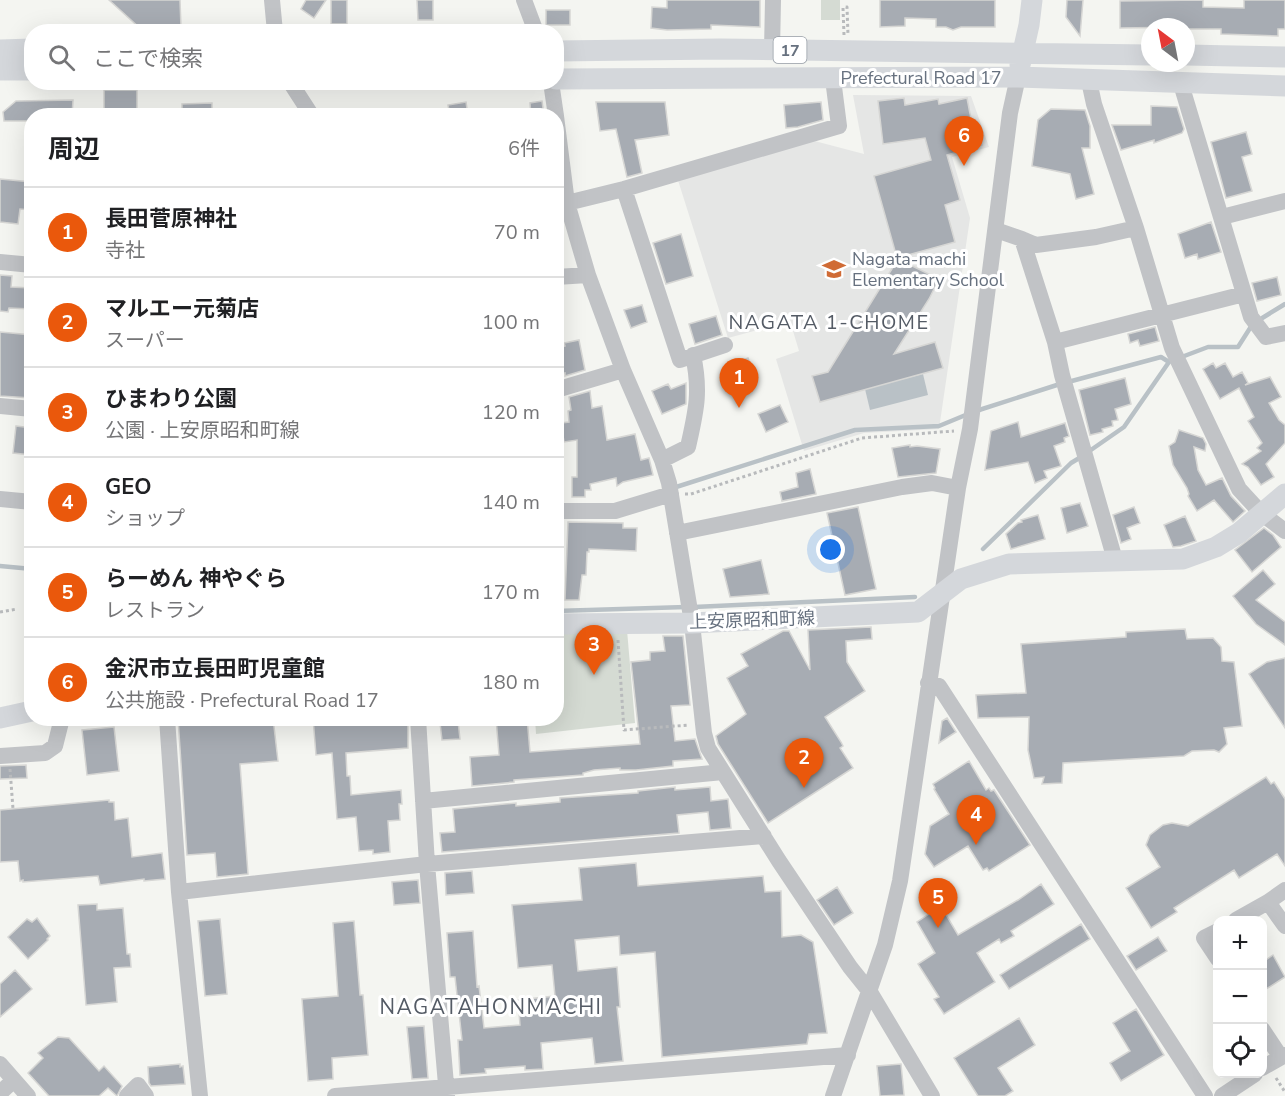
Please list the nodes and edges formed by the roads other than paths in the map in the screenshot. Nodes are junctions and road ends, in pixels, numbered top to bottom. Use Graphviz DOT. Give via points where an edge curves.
graph roads {
  1 [pos="272,0"];
  2 [pos="524,0"];
  3 [pos="773,0"];
  4 [pos="1032,0"];
  5 [pos="274,24"];
  6 [pos="533,24"];
  7 [pos="24,49"];
  8 [pos="0,50"];
  9 [pos="772,50"];
  10 [pos="564,51"];
  11 [pos="1023,52"];
  12 [pos="1141,55"];
  13 [pos="1195,55"];
  14 [pos="1285,57"];
  15 [pos="0,70"];
  16 [pos="24,70"];
  17 [pos="1018,77"];
  18 [pos="564,79"];
  19 [pos="833,79"];
  20 [pos="1089,81"];
  21 [pos="1181,84"];
  22 [pos="1285,86"];
  23 [pos="295,90"];
  24 [pos="552,90"];
  25 [pos="307,108"];
  26 [pos="555,108"];
  27 [pos="564,183"];
  28 [pos="624,189"];
  29 [pos="1285,201"];
  30 [pos="567,203"];
  31 [pos="1222,217"];
  32 [pos="1136,228"];
  33 [pos="996,230"];
  34 [pos="1022,239"];
  35 [pos="0,262"];
  36 [pos="24,264"];
  37 [pos="588,275"];
  38 [pos="564,276"];
  39 [pos="1244,294"];
  40 [pos="1163,315"];
  41 [pos="1285,333"];
  42 [pos="1055,342"];
  43 [pos="725,345"];
  44 [pos="693,355"];
  45 [pos="623,370"];
  46 [pos="564,388"];
  47 [pos="0,406"];
  48 [pos="24,409"];
  49 [pos="662,460"];
  50 [pos="958,488"];
  51 [pos="670,489"];
  52 [pos="1285,494"];
  53 [pos="0,499"];
  54 [pos="24,501"];
  55 [pos="564,511"];
  56 [pos="1261,513"];
  57 [pos="1285,531"];
  58 [pos="677,533"];
  59 [pos="1115,560"];
  60 [pos="942,594"];
  61 [pos="692,623"];
  62 [pos="564,624"];
  63 [pos="928,683"];
  64 [pos="24,713"];
  65 [pos="0,718"];
  66 [pos="60,726"];
  67 [pos="168,726"];
  68 [pos="418,726"];
  69 [pos="5,756"];
  70 [pos="723,772"];
  71 [pos="423,801"];
  72 [pos="764,836"];
  73 [pos="427,864"];
  74 [pos="1285,890"];
  75 [pos="178,892"];
  76 [pos="1268,902"];
  77 [pos="1244,916"];
  78 [pos="1285,926"];
  79 [pos="1213,934"];
  80 [pos="1213,952"];
  81 [pos="870,992"];
  82 [pos="1267,1034"];
  83 [pos="848,1054"];
  84 [pos="1282,1055"];
  85 [pos="0,1064"];
  86 [pos="1267,1065"];
  87 [pos="1249,1078"];
  88 [pos="14,1080"];
  89 [pos="446,1091"];
  90 [pos="0,1093"];
  91 [pos="28,1096"];
  92 [pos="127,1096"];
  93 [pos="147,1096"];
  94 [pos="200,1096"];
  95 [pos="335,1096"];
  96 [pos="833,1096"];
  97 [pos="932,1096"];
  98 [pos="1205,1096"];
  99 [pos="1222,1096"];
  1 -- 5 [label="street"];
  2 -- 6 [label="street"];
  3 -- 9 [label="street"];
  4 -- 11 [label="main road"];
  7 -- 8 [label="main road"];
  9 -- 10 [label="main road, Prefectural Road 17 / 17"];
  9 -- 11 [label="main road, Prefectural Road 17 / 17"];
  11 -- 12 [label="main road, Prefectural Road 17 / 17"];
  11 -- 17 [label="main road"];
  13 -- 14 [label="main road"];
  15 -- 16 [label="main road"];
  17 -- 19 [label="main road, Prefectural Road 17 / 17"];
  17 -- 20 [label="main road, Prefectural Road 17 / 17"];
  17 -- 33 [label="street"];
  18 -- 19 [label="main road, Prefectural Road 17 / 17"];
  19 -- 28 [label="street" via="839,126"];
  20 -- 21 [label="main road, Prefectural Road 17 / 17"];
  20 -- 32 [label="street"];
  21 -- 22 [label="main road, Prefectural Road 17 / 17"];
  21 -- 31 [label="street"];
  23 -- 25 [label="street"];
  24 -- 26 [label="street"];
  27 -- 30 [label="street"];
  28 -- 30 [label="street"];
  28 -- 44 [label="street" via="680,360"];
  29 -- 31 [label="street"];
  30 -- 37 [label="street"];
  31 -- 39 [label="street"];
  32 -- 34 [label="street" via="1036,245"];
  32 -- 40 [label="street"];
  33 -- 34 [label="street"];
  33 -- 50 [label="street" via="970,429"];
  34 -- 42 [label="street"];
  35 -- 36 [label="street"];
  37 -- 38 [label="street"];
  37 -- 45 [label="street"];
  39 -- 40 [label="street"];
  39 -- 41 [label="street" via="1255,323 1266,337"];
  40 -- 42 [label="street"];
  40 -- 56 [label="street" via="1172,348 1239,489"];
  42 -- 59 [label="street"];
  43 -- 44 [label="street"];
  44 -- 49 [label="street" via="698,406 688,447"];
  45 -- 46 [label="street"];
  45 -- 49 [label="street"];
  47 -- 48 [label="street"];
  49 -- 51 [label="street"];
  50 -- 58 [label="street" via="932,483 902,487"];
  50 -- 60 [label="street"];
  51 -- 55 [label="street" via="615,511"];
  51 -- 58 [label="street"];
  52 -- 56 [label="main road, 上安原昭和町線"];
  53 -- 54 [label="street"];
  56 -- 57 [label="street"];
  56 -- 59 [label="main road, 上安原昭和町線" via="1216,547 1184,559"];
  58 -- 61 [label="street"];
  59 -- 60 [label="main road, 上安原昭和町線" via="1009,564 961,579"];
  60 -- 61 [label="main road, 上安原昭和町線" via="918,612"];
  60 -- 63 [label="street"];
  61 -- 62 [label="main road, 上安原昭和町線"];
  61 -- 70 [label="street" via="703,724 708,748"];
  63 -- 81 [label="street" via="900,881"];
  63 -- 98 [label="street" via="939,686"];
  64 -- 65 [label="main road"];
  66 -- 69 [label="street" via="55,746 45,753"];
  67 -- 75 [label="street"];
  68 -- 71 [label="street"];
  70 -- 71 [label="street"];
  70 -- 72 [label="street"];
  71 -- 73 [label="street"];
  72 -- 73 [label="street"];
  72 -- 81 [label="street"];
  73 -- 75 [label="street"];
  73 -- 89 [label="street"];
  74 -- 76 [label="street"];
  75 -- 94 [label="street"];
  76 -- 77 [label="street"];
  76 -- 78 [label="street"];
  79 -- 80 [label="street" via="1204,938"];
  81 -- 83 [label="street"];
  81 -- 97 [label="street"];
  82 -- 84 [label="street"];
  83 -- 89 [label="street"];
  83 -- 96 [label="street"];
  84 -- 86 [label="street"];
  85 -- 88 [label="street"];
  87 -- 99 [label="street"];
  88 -- 90 [label="street"];
  88 -- 91 [label="street"];
  89 -- 95 [label="street"];
  92 -- 93 [label="street" via="138,1085"];
}
